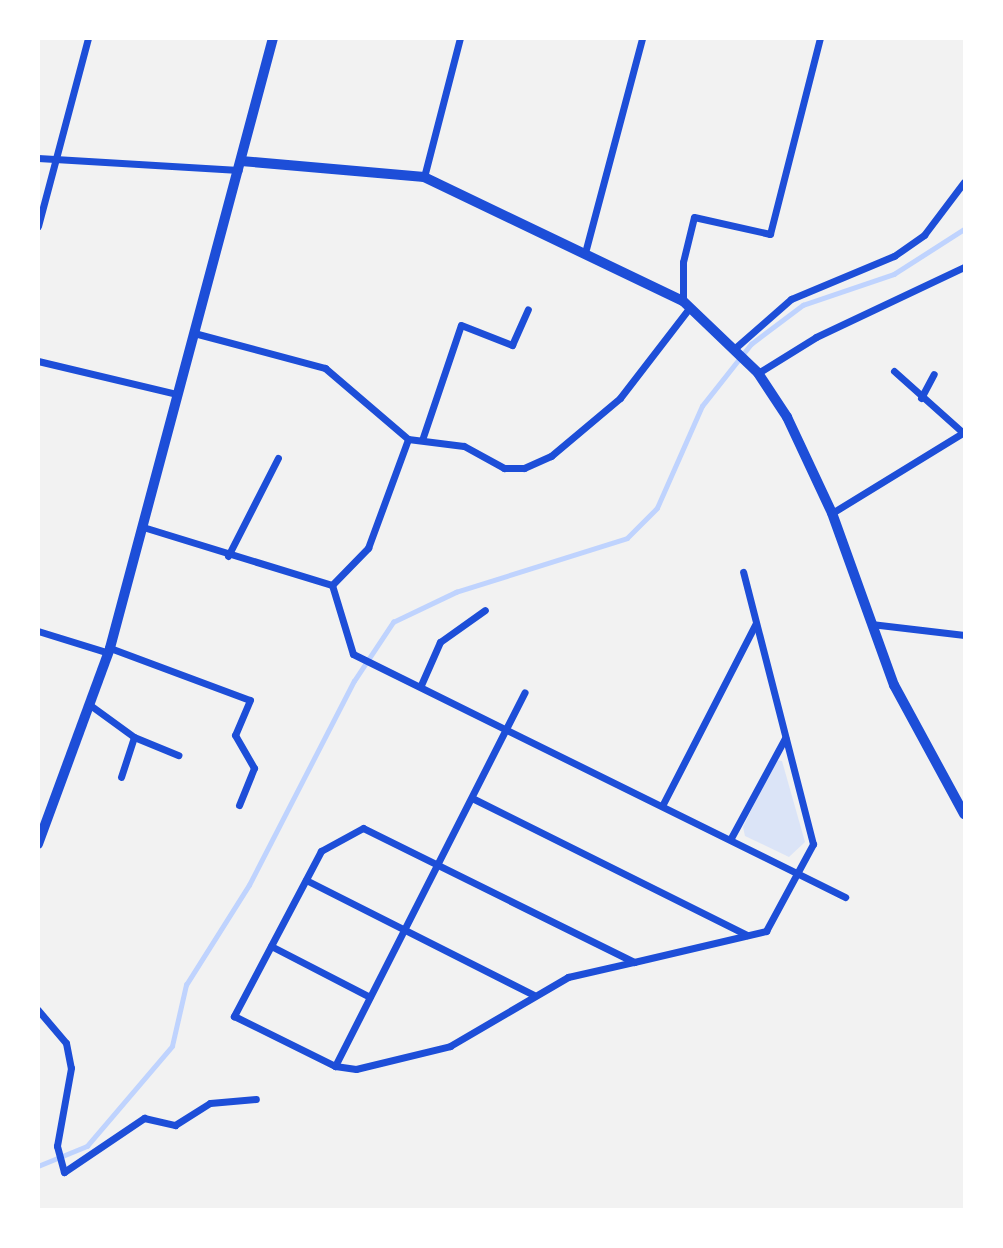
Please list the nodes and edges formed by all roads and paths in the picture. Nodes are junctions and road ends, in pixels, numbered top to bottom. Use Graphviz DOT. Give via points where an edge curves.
graph roads {
  1 [pos="88,38"];
  2 [pos="273,38"];
  3 [pos="460,38"];
  4 [pos="642,38"];
  5 [pos="820,38"];
  6 [pos="38,158"];
  7 [pos="56,159"];
  8 [pos="240,165"];
  9 [pos="424,177"];
  10 [pos="964,182"];
  11 [pos="38,226"];
  12 [pos="586,249"];
  13 [pos="964,267"];
  14 [pos="687,304"];
  15 [pos="528,309"];
  16 [pos="194,333"];
  17 [pos="734,349"];
  18 [pos="39,362"];
  19 [pos="894,371"];
  20 [pos="758,373"];
  21 [pos="934,374"];
  22 [pos="177,394"];
  23 [pos="921,398"];
  24 [pos="963,431"];
  25 [pos="408,439"];
  26 [pos="422,440"];
  27 [pos="278,458"];
  28 [pos="832,513"];
  29 [pos="142,527"];
  30 [pos="228,556"];
  31 [pos="744,572"];
  32 [pos="332,586"];
  33 [pos="485,610"];
  34 [pos="756,623"];
  35 [pos="871,624"];
  36 [pos="38,631"];
  37 [pos="964,635"];
  38 [pos="109,650"];
  39 [pos="421,685"];
  40 [pos="525,692"];
  41 [pos="90,705"];
  42 [pos="507,728"];
  43 [pos="134,737"];
  44 [pos="785,738"];
  45 [pos="178,755"];
  46 [pos="121,777"];
  47 [pos="472,798"];
  48 [pos="663,804"];
  49 [pos="239,805"];
  50 [pos="964,814"];
  51 [pos="731,838"];
  52 [pos="38,844"];
  53 [pos="439,864"];
  54 [pos="798,872"];
  55 [pos="306,880"];
  56 [pos="845,897"];
  57 [pos="405,930"];
  58 [pos="748,935"];
  59 [pos="271,946"];
  60 [pos="634,962"];
  61 [pos="534,995"];
  62 [pos="370,997"];
  63 [pos="38,1010"];
  64 [pos="335,1066"];
  65 [pos="256,1099"];
  1 -- 7 [label="street"];
  2 -- 8 [label="street"];
  3 -- 9 [label="street"];
  4 -- 12 [label="street"];
  5 -- 14 [label="street" via="770,234 694,217 683,262"];
  6 -- 7 [label="street"];
  7 -- 8 [label="street"];
  7 -- 11 [label="street"];
  8 -- 9 [label="street"];
  8 -- 16 [label="street"];
  9 -- 12 [label="street"];
  10 -- 17 [label="street" via="924,235 894,256 791,299"];
  12 -- 14 [label="street"];
  13 -- 20 [label="street" via="816,337"];
  14 -- 17 [label="street"];
  14 -- 26 [label="street" via="620,398 551,456 524,468 504,468 464,446"];
  15 -- 26 [label="street" via="512,345 461,325"];
  16 -- 22 [label="street"];
  16 -- 25 [label="street" via="326,368"];
  17 -- 20 [label="street"];
  18 -- 22 [label="street"];
  19 -- 23 [label="street"];
  20 -- 28 [label="street" via="787,417"];
  21 -- 23 [label="street"];
  22 -- 29 [label="street"];
  23 -- 24 [label="street"];
  24 -- 28 [label="street"];
  25 -- 26 [label="street"];
  25 -- 32 [label="street" via="368,548"];
  27 -- 30 [label="street"];
  28 -- 35 [label="street"];
  29 -- 30 [label="street"];
  29 -- 38 [label="street"];
  30 -- 32 [label="street"];
  31 -- 34 [label="street"];
  32 -- 39 [label="street" via="353,654"];
  33 -- 39 [label="street" via="440,642"];
  34 -- 44 [label="street"];
  34 -- 48 [label="street"];
  35 -- 37 [label="street"];
  35 -- 50 [label="street" via="894,685"];
  36 -- 38 [label="street"];
  38 -- 41 [label="street"];
  38 -- 49 [label="street" via="250,700 235,735 254,768"];
  39 -- 42 [label="street"];
  40 -- 42 [label="street"];
  41 -- 43 [label="street"];
  41 -- 52 [label="street"];
  42 -- 47 [label="street"];
  42 -- 48 [label="street"];
  43 -- 45 [label="street"];
  43 -- 46 [label="street"];
  44 -- 51 [label="street"];
  44 -- 54 [label="street" via="813,844"];
  47 -- 53 [label="street"];
  47 -- 58 [label="street"];
  48 -- 51 [label="street"];
  51 -- 54 [label="street"];
  53 -- 55 [label="street" via="363,828 321,851"];
  53 -- 57 [label="street"];
  53 -- 60 [label="street"];
  54 -- 56 [label="street"];
  54 -- 58 [label="street" via="766,931"];
  55 -- 57 [label="street"];
  55 -- 59 [label="street"];
  57 -- 61 [label="street"];
  57 -- 62 [label="street"];
  58 -- 60 [label="street"];
  59 -- 62 [label="street"];
  59 -- 64 [label="street" via="234,1016"];
  60 -- 61 [label="street" via="568,976"];
  61 -- 64 [label="street" via="450,1046 356,1069"];
  62 -- 64 [label="street"];
  63 -- 65 [label="street" via="66,1043 71,1068 57,1146 64,1172 144,1118 175,1125 210,1103"];
}
